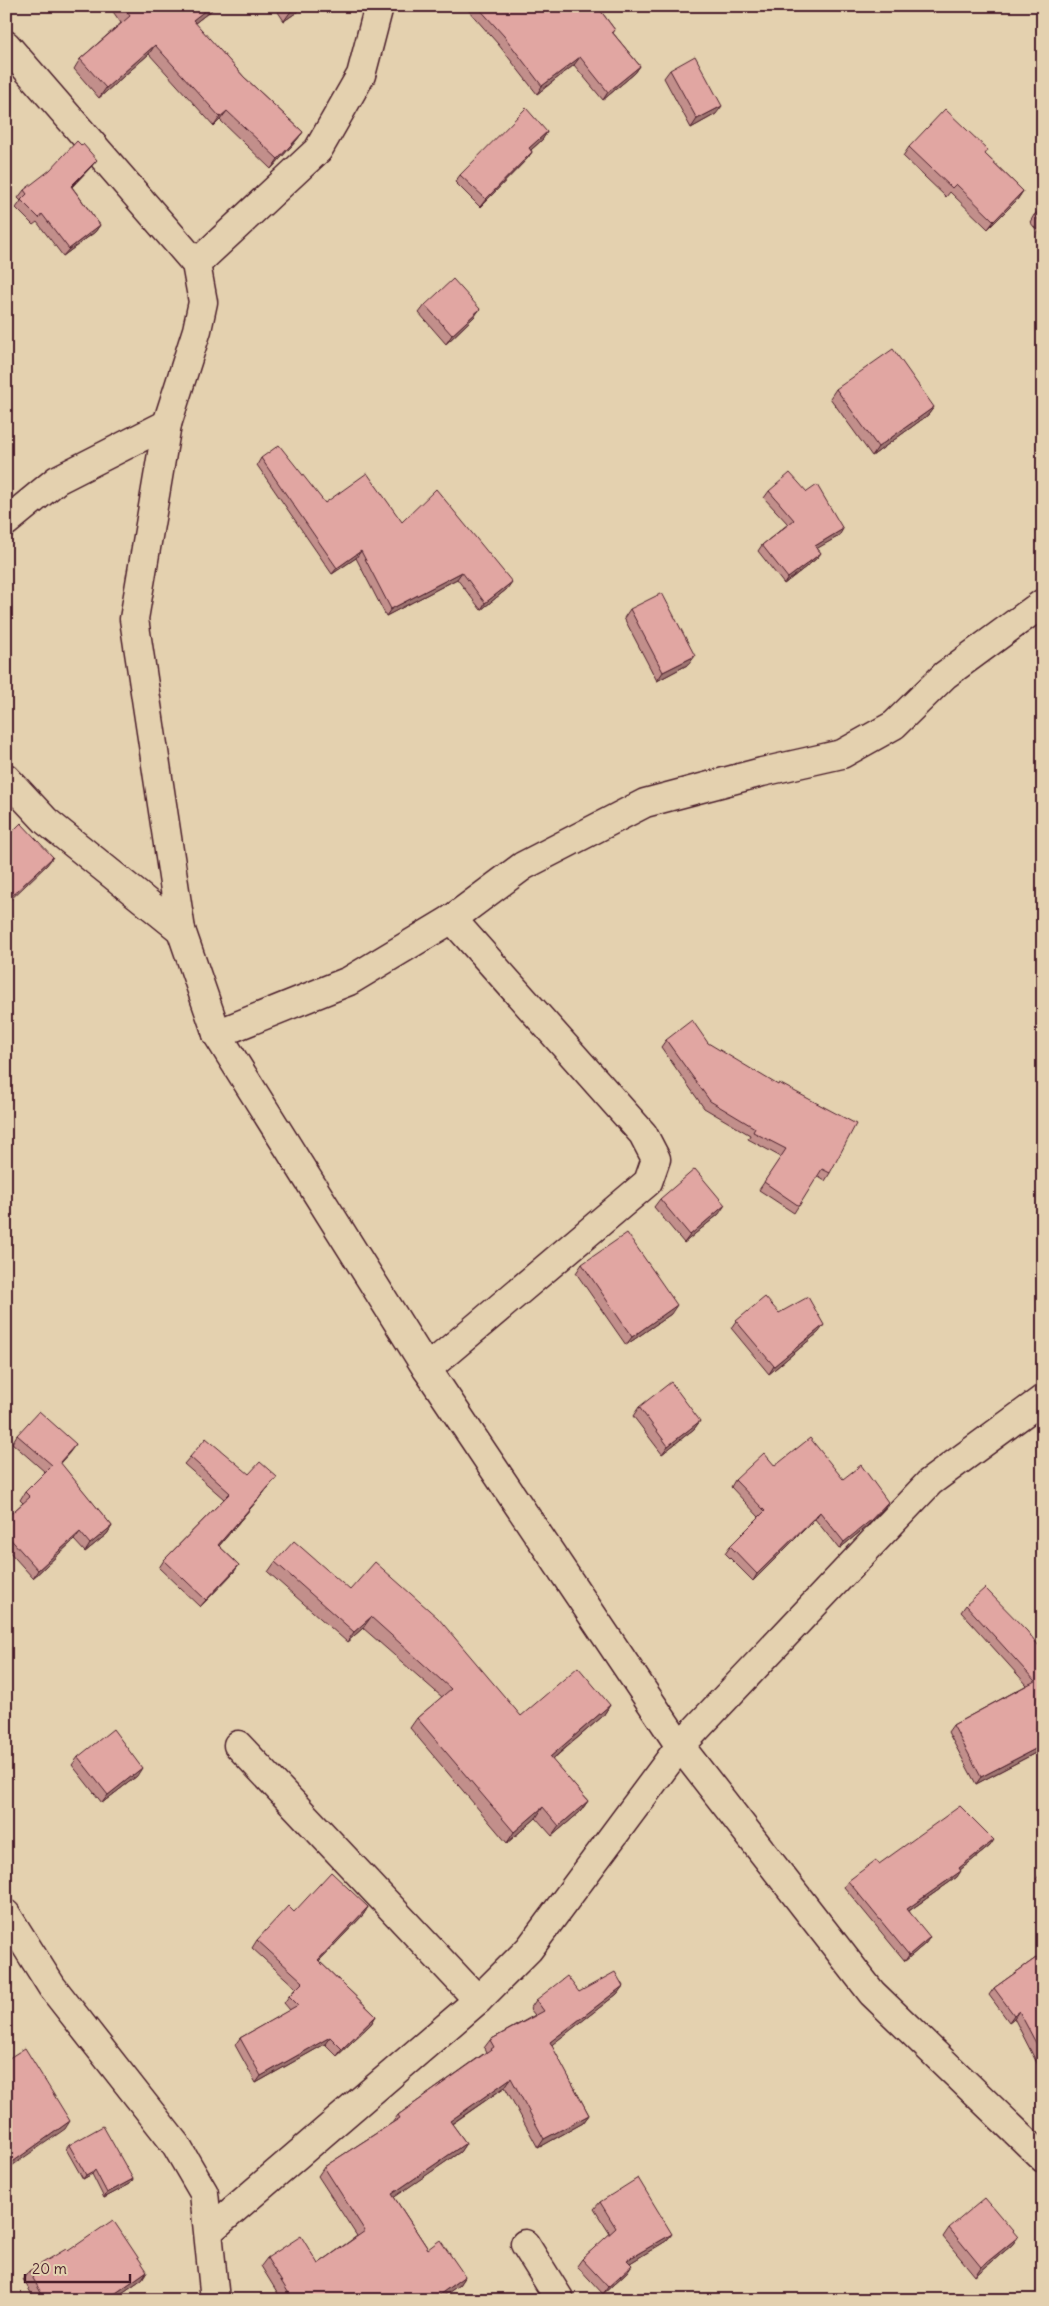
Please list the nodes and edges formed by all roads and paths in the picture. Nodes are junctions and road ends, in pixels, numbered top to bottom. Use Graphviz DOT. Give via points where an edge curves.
graph roads {
  1 [pos="379,6"];
  2 [pos="6,45"];
  3 [pos="196,264"];
  4 [pos="167,424"];
  5 [pos="6,522"];
  6 [pos="1043,603"];
  7 [pos="6,778"];
  8 [pos="452,919"];
  9 [pos="181,930"];
  10 [pos="217,1034"];
  11 [pos="428,1369"];
  12 [pos="1043,1399"];
  13 [pos="238,1745"];
  14 [pos="680,1746"];
  15 [pos="6,1914"];
  16 [pos="478,2000"];
  17 [pos="1043,2158"];
  18 [pos="209,2231"];
  19 [pos="525,2244"];
  20 [pos="215,2300"];
  21 [pos="560,2300"];
  1 -- 3 [label="street" via="361,75 318,150"];
  2 -- 3 [label="street"];
  3 -- 4 [label="street" via="203,302"];
  4 -- 5 [label="street" via="57,480"];
  4 -- 9 [label="street" via="134,619"];
  6 -- 8 [label="street" via="945,675 894,725 842,754 646,803 523,866"];
  7 -- 9 [label="street" via="46,821"];
  8 -- 10 [label="street" via="349,981"];
  8 -- 11 [label="street" via="643,1134 656,1159 648,1182"];
  9 -- 10 [label="street"];
  10 -- 11 [label="street"];
  11 -- 14 [label="street"];
  12 -- 14 [label="street" via="930,1482"];
  13 -- 16 [label="street"];
  14 -- 16 [label="street" via="529,1949"];
  14 -- 17 [label="street" via="872,1993"];
  15 -- 18 [label="street" via="52,1987 176,2145 204,2193"];
  16 -- 18 [label="street"];
  18 -- 20 [label="street"];
  19 -- 21 [label="street"];
}
